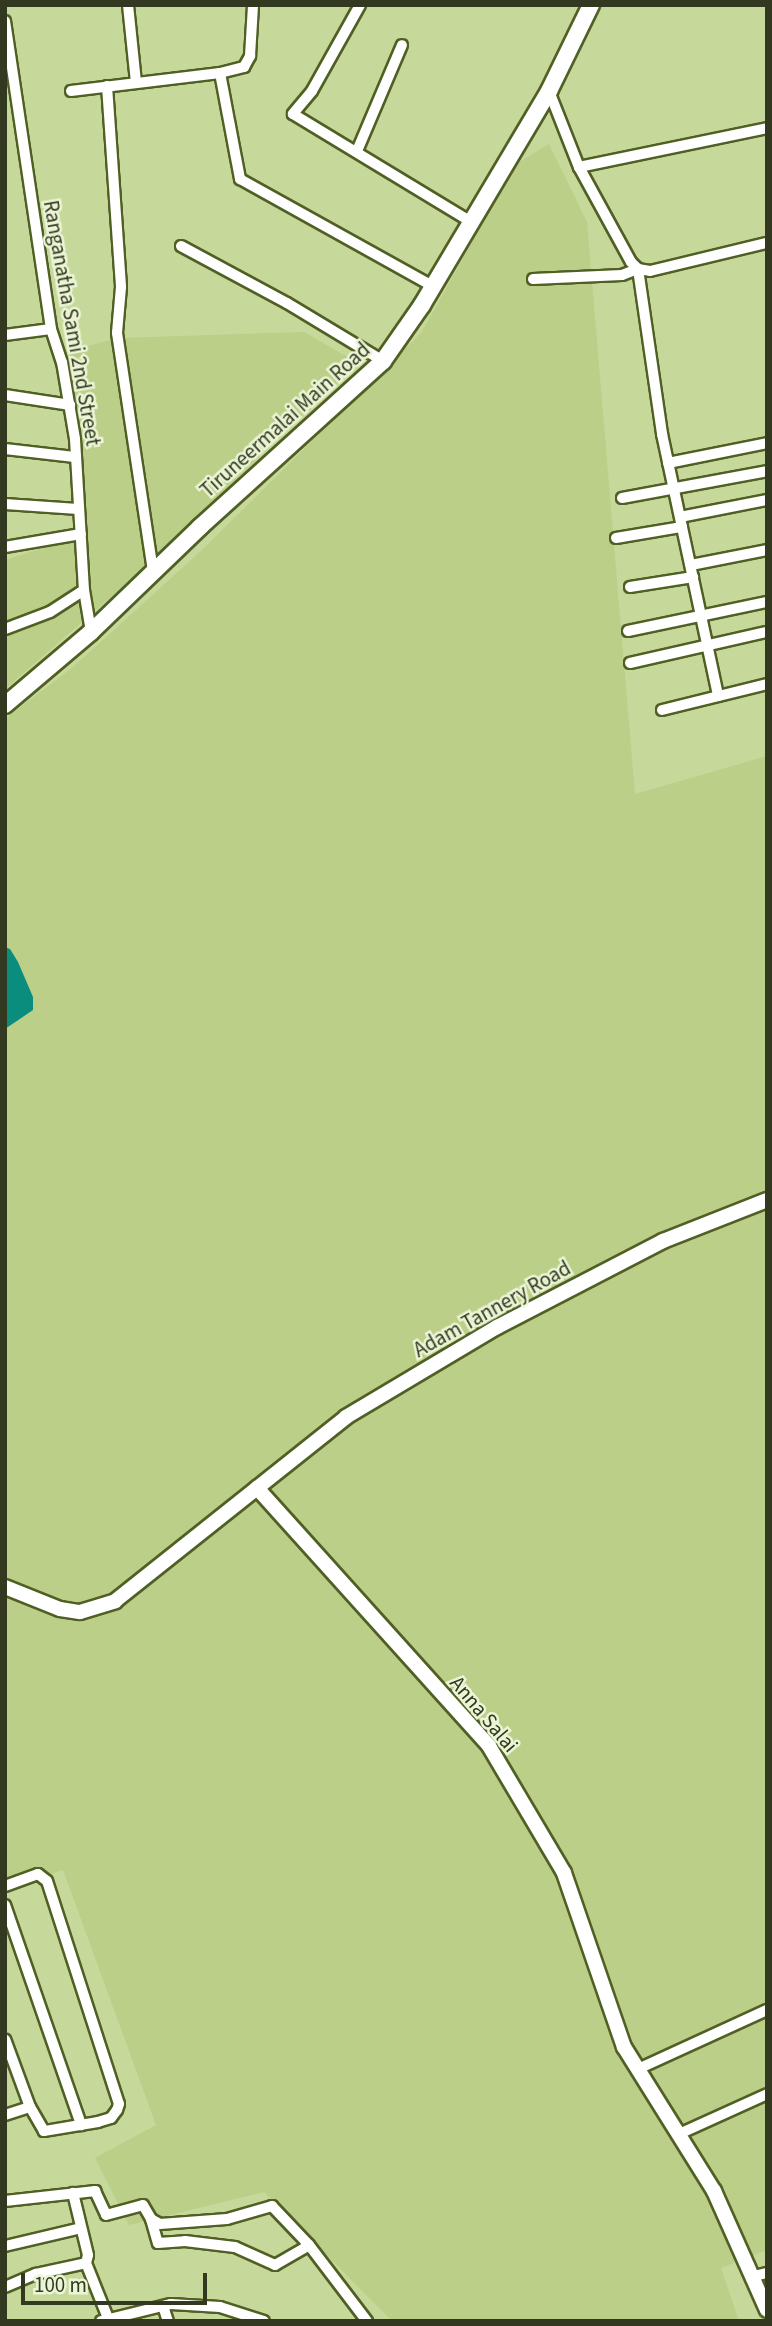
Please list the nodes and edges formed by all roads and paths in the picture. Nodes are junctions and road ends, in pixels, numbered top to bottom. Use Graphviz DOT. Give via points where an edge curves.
graph roads {
  1 [pos="128,5"];
  2 [pos="253,5"];
  3 [pos="360,5"];
  4 [pos="592,5"];
  5 [pos="5,21"];
  6 [pos="402,46"];
  7 [pos="220,73"];
  8 [pos="136,82"];
  9 [pos="107,86"];
  10 [pos="71,91"];
  11 [pos="549,91"];
  12 [pos="767,128"];
  13 [pos="357,151"];
  14 [pos="579,167"];
  15 [pos="470,221"];
  16 [pos="767,243"];
  17 [pos="181,246"];
  18 [pos="638,269"];
  19 [pos="533,279"];
  20 [pos="432,286"];
  21 [pos="51,329"];
  22 [pos="5,335"];
  23 [pos="383,361"];
  24 [pos="5,395"];
  25 [pos="70,405"];
  26 [pos="767,443"];
  27 [pos="5,449"];
  28 [pos="75,457"];
  29 [pos="668,463"];
  30 [pos="767,471"];
  31 [pos="674,491"];
  32 [pos="622,498"];
  33 [pos="767,500"];
  34 [pos="5,504"];
  35 [pos="78,509"];
  36 [pos="681,522"];
  37 [pos="81,534"];
  38 [pos="616,538"];
  39 [pos="5,547"];
  40 [pos="767,550"];
  41 [pos="691,565"];
  42 [pos="153,572"];
  43 [pos="693,577"];
  44 [pos="630,587"];
  45 [pos="84,590"];
  46 [pos="767,602"];
  47 [pos="702,616"];
  48 [pos="5,629"];
  49 [pos="628,631"];
  50 [pos="91,632"];
  51 [pos="767,632"];
  52 [pos="709,647"];
  53 [pos="629,663"];
  54 [pos="767,684"];
  55 [pos="718,696"];
  56 [pos="5,705"];
  57 [pos="662,710"];
  58 [pos="767,1200"];
  59 [pos="257,1488"];
  60 [pos="5,1587"];
  61 [pos="5,1886"];
  62 [pos="5,1905"];
  63 [pos="767,2010"];
  64 [pos="5,2039"];
  65 [pos="638,2069"];
  66 [pos="767,2094"];
  67 [pos="30,2107"];
  68 [pos="5,2115"];
  69 [pos="81,2125"];
  70 [pos="679,2134"];
  71 [pos="73,2193"];
  72 [pos="5,2200"];
  73 [pos="151,2220"];
  74 [pos="81,2228"];
  75 [pos="309,2245"];
  76 [pos="5,2246"];
  77 [pos="86,2263"];
  78 [pos="760,2275"];
  79 [pos="5,2287"];
  80 [pos="163,2306"];
  81 [pos="220,2308"];
  82 [pos="767,2310"];
  83 [pos="104,2319"];
  84 [pos="168,2321"];
  85 [pos="226,2321"];
  86 [pos="264,2321"];
  87 [pos="367,2321"];
  1 -- 8 [label="street"];
  2 -- 7 [label="street" via="250,56 244,67"];
  3 -- 13 [label="street" via="312,91 293,114"];
  4 -- 11 [label="main road, Tiruneermalai Main Road"];
  5 -- 21 [label="street, Ranganatha Sami 2nd Street"];
  6 -- 13 [label="street"];
  7 -- 8 [label="street"];
  7 -- 20 [label="street" via="240,179"];
  8 -- 9 [label="street"];
  9 -- 10 [label="street"];
  9 -- 42 [label="street" via="121,287 117,333"];
  11 -- 14 [label="street"];
  11 -- 15 [label="main road, Tiruneermalai Main Road"];
  12 -- 14 [label="street"];
  13 -- 15 [label="street"];
  14 -- 18 [label="street"];
  15 -- 20 [label="main road, Tiruneermalai Main Road"];
  16 -- 18 [label="street" via="650,271"];
  17 -- 23 [label="street"];
  18 -- 19 [label="street" via="622,275"];
  18 -- 29 [label="street"];
  20 -- 23 [label="main road, Tiruneermalai Main Road"];
  21 -- 22 [label="street"];
  21 -- 25 [label="street, Ranganatha Sami 2nd Street"];
  23 -- 42 [label="main road, Tiruneermalai Main Road"];
  24 -- 25 [label="street"];
  25 -- 28 [label="street, Ranganatha Sami 2nd Street"];
  26 -- 29 [label="street"];
  27 -- 28 [label="street"];
  28 -- 35 [label="street, Ranganatha Sami 2nd Street"];
  29 -- 31 [label="street"];
  30 -- 31 [label="street"];
  31 -- 32 [label="street"];
  31 -- 36 [label="street"];
  33 -- 36 [label="street"];
  34 -- 35 [label="street"];
  35 -- 37 [label="street, Ranganatha Sami 2nd Street"];
  36 -- 38 [label="street"];
  36 -- 41 [label="street"];
  37 -- 39 [label="street"];
  37 -- 45 [label="street, Ranganatha Sami 2nd Street"];
  40 -- 41 [label="street"];
  41 -- 43 [label="street"];
  42 -- 50 [label="main road, Tiruneermalai Main Road"];
  43 -- 44 [label="street"];
  43 -- 47 [label="street"];
  45 -- 48 [label="street" via="50,612"];
  45 -- 50 [label="street, Ranganatha Sami 2nd Street"];
  46 -- 47 [label="street"];
  47 -- 49 [label="street"];
  47 -- 52 [label="street"];
  50 -- 56 [label="main road, Tiruneermalai Main Road"];
  51 -- 52 [label="street"];
  52 -- 53 [label="street"];
  52 -- 55 [label="street"];
  54 -- 55 [label="street"];
  55 -- 57 [label="street"];
  58 -- 59 [label="street, Adam Tannery Road" via="663,1241 497,1327 346,1417"];
  59 -- 60 [label="street" via="99,1609 61,1609"];
  59 -- 65 [label="street, Anna Salai" via="489,1746 564,1873 624,2047"];
  61 -- 69 [label="street" via="38,1874 47,1881 119,2104 111,2118"];
  62 -- 69 [label="street"];
  63 -- 65 [label="street"];
  64 -- 67 [label="street"];
  65 -- 70 [label="street, Anna Salai"];
  66 -- 70 [label="street"];
  67 -- 68 [label="street"];
  67 -- 69 [label="street" via="44,2131"];
  70 -- 78 [label="street, Anna Salai"];
  71 -- 72 [label="street"];
  71 -- 73 [label="street" via="97,2192 106,2215 143,2206"];
  71 -- 74 [label="street"];
  73 -- 75 [label="street" via="160,2224 227,2219 272,2206"];
  73 -- 75 [label="street" via="158,2243 235,2247 275,2264"];
  74 -- 76 [label="street"];
  74 -- 77 [label="street"];
  75 -- 87 [label="street"];
  77 -- 79 [label="street" via="36,2274"];
  77 -- 83 [label="street"];
  78 -- 82 [label="street, Anna Salai"];
  80 -- 81 [label="street"];
  80 -- 83 [label="street"];
  80 -- 84 [label="street"];
  81 -- 85 [label="street"];
  81 -- 86 [label="street"];
}
